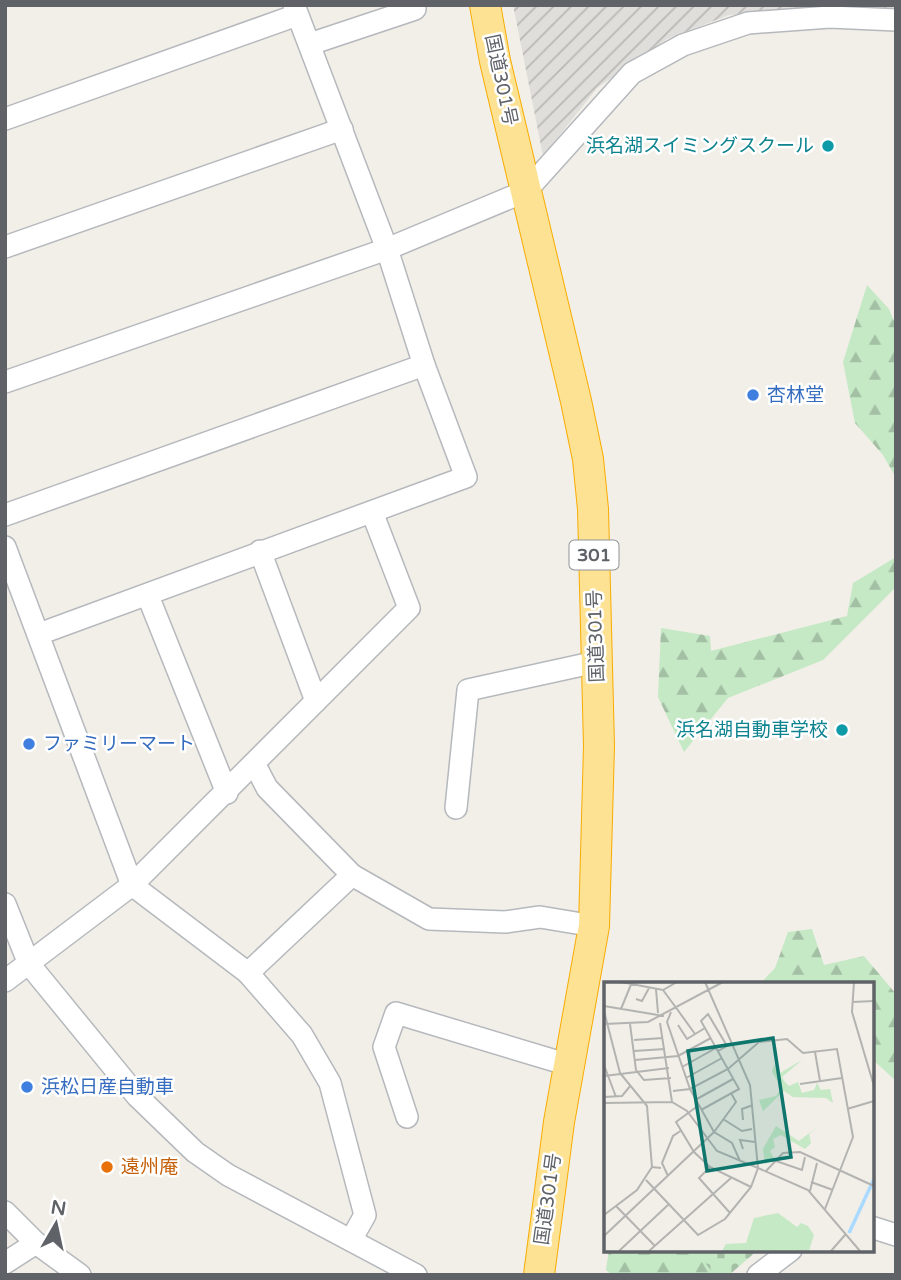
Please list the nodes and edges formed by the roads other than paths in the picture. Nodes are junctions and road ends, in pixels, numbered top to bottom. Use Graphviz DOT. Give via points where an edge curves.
graph roads {
  1 [pos="414,5"];
  2 [pos="485,5"];
  3 [pos="295,10"];
  4 [pos="896,20"];
  5 [pos="310,44"];
  6 [pos="5,119"];
  7 [pos="342,129"];
  8 [pos="526,191"];
  9 [pos="5,247"];
  10 [pos="387,249"];
  11 [pos="424,365"];
  12 [pos="5,382"];
  13 [pos="372,512"];
  14 [pos="5,515"];
  15 [pos="5,547"];
  16 [pos="260,551"];
  17 [pos="12,582"];
  18 [pos="148,596"];
  19 [pos="39,634"];
  20 [pos="596,662"];
  21 [pos="316,701"];
  22 [pos="255,765"];
  23 [pos="227,793"];
  24 [pos="456,808"];
  25 [pos="352,875"];
  26 [pos="132,885"];
  27 [pos="5,904"];
  28 [pos="594,926"];
  29 [pos="29,964"];
  30 [pos="248,973"];
  31 [pos="5,981"];
  32 [pos="569,1065"];
  33 [pos="407,1117"];
  34 [pos="5,1212"];
  35 [pos="873,1228"];
  36 [pos="896,1235"];
  37 [pos="351,1240"];
  38 [pos="36,1243"];
  39 [pos="788,1252"];
  40 [pos="5,1263"];
  41 [pos="80,1275"];
  42 [pos="416,1275"];
  43 [pos="539,1275"];
  44 [pos="758,1275"];
  1 -- 5 [label="street" via="415,9"];
  2 -- 8 [label="highway, 国道301号 / 301"];
  3 -- 5 [label="street"];
  3 -- 6 [label="street"];
  4 -- 8 [label="street" via="830,17 748,23 683,45 632,73"];
  5 -- 7 [label="street"];
  7 -- 9 [label="street"];
  7 -- 10 [label="street"];
  8 -- 10 [label="street"];
  8 -- 20 [label="highway, 国道301号 / 301" via="588,459"];
  10 -- 11 [label="street"];
  10 -- 12 [label="street"];
  11 -- 13 [label="street" via="466,477"];
  11 -- 14 [label="street"];
  13 -- 16 [label="street"];
  13 -- 21 [label="street" via="409,608"];
  15 -- 17 [label="street"];
  16 -- 18 [label="street"];
  16 -- 21 [label="street"];
  17 -- 19 [label="street"];
  18 -- 19 [label="street"];
  18 -- 23 [label="street"];
  19 -- 26 [label="street"];
  20 -- 24 [label="street" via="468,690"];
  20 -- 28 [label="highway, 国道301号 / 301" via="599,827"];
  21 -- 22 [label="street"];
  22 -- 23 [label="street"];
  22 -- 25 [label="street" via="267,788"];
  23 -- 26 [label="street"];
  25 -- 28 [label="street" via="429,919 505,922 540,917"];
  25 -- 30 [label="street"];
  26 -- 29 [label="street"];
  26 -- 30 [label="street"];
  27 -- 29 [label="street"];
  28 -- 32 [label="highway, 国道301号 / 301"];
  29 -- 31 [label="street"];
  29 -- 37 [label="street" via="136,1096 195,1152 228,1175"];
  30 -- 37 [label="street" via="302,1035 330,1083 365,1215"];
  32 -- 33 [label="street" via="396,1013 384,1047"];
  32 -- 43 [label="highway, 国道301号 / 301" via="543,1222"];
  34 -- 38 [label="street"];
  35 -- 36 [label="street"];
  37 -- 42 [label="street"];
  38 -- 40 [label="street"];
  38 -- 41 [label="street"];
  39 -- 44 [label="street"];
}
